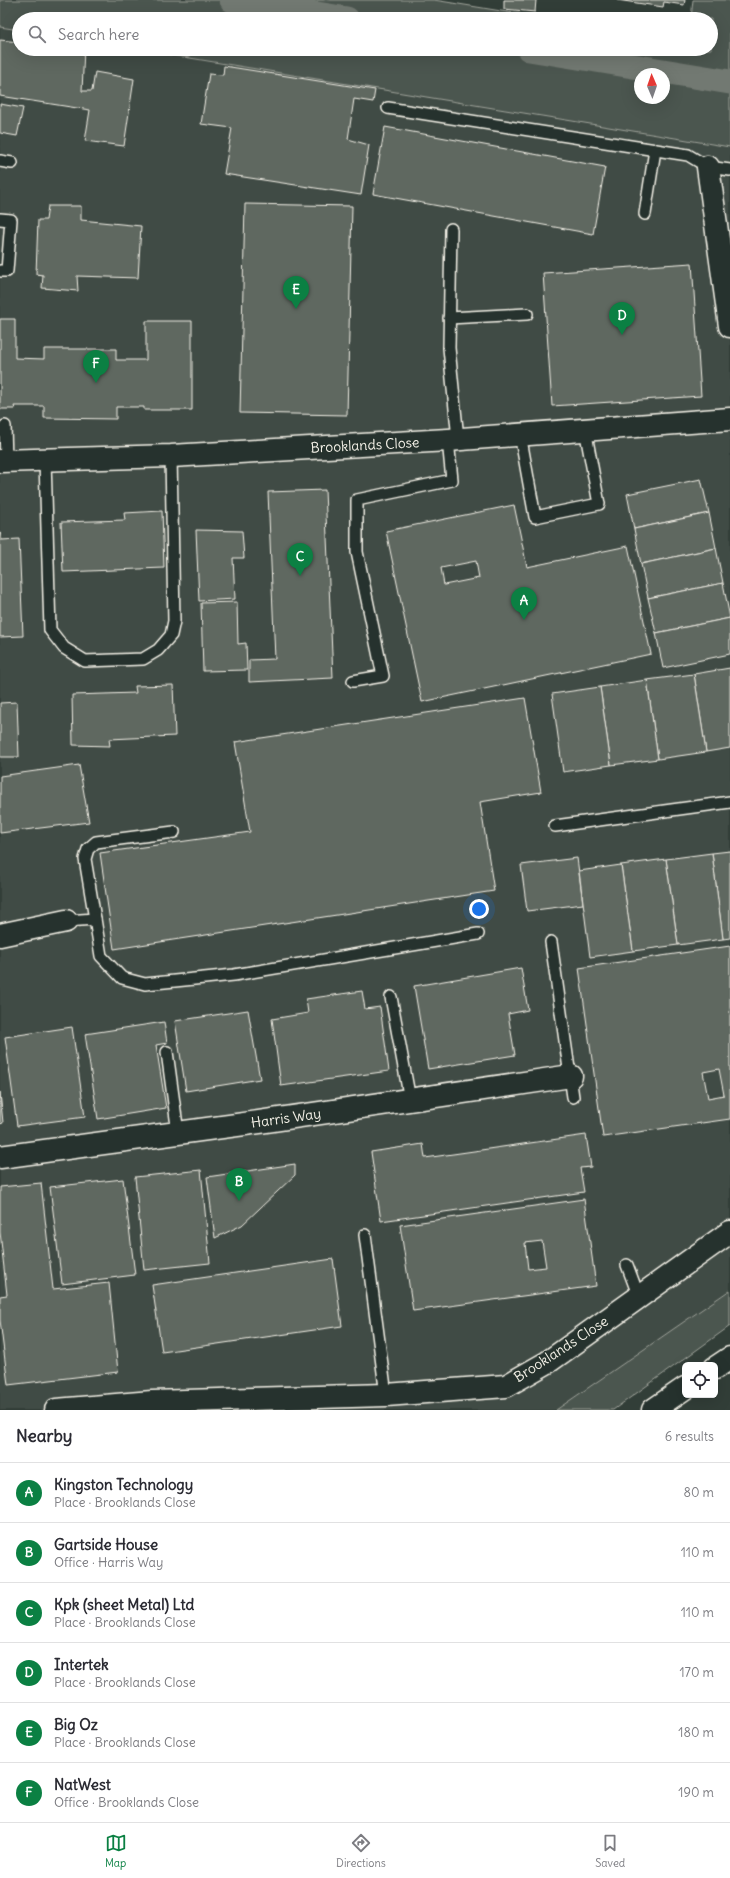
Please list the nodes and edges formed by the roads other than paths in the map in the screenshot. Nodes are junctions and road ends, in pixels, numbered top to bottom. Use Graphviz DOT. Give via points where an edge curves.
graph roads {
  1 [pos="388,108"];
  2 [pos="655,150"];
  3 [pos="0,161"];
  4 [pos="12,163"];
  5 [pos="708,167"];
  6 [pos="730,170"];
  7 [pos="645,214"];
  8 [pos="0,219"];
  9 [pos="451,229"];
  10 [pos="0,271"];
  11 [pos="527,314"];
  12 [pos="450,318"];
  13 [pos="730,326"];
  14 [pos="730,419"];
  15 [pos="5,426"];
  16 [pos="585,430"];
  17 [pos="520,434"];
  18 [pos="453,439"];
  19 [pos="171,456"];
  20 [pos="45,460"];
  21 [pos="3,461"];
  22 [pos="353,681"];
  23 [pos="730,802"];
  24 [pos="555,826"];
  25 [pos="174,832"];
  26 [pos="95,919"];
  27 [pos="66,921"];
  28 [pos="478,934"];
  29 [pos="0,935"];
  30 [pos="551,942"];
  31 [pos="391,997"];
  32 [pos="167,1052"];
  33 [pos="571,1076"];
  34 [pos="573,1097"];
  35 [pos="410,1100"];
  36 [pos="178,1133"];
  37 [pos="0,1157"];
  38 [pos="730,1232"];
  39 [pos="365,1235"];
  40 [pos="627,1265"];
  41 [pos="638,1297"];
  42 [pos="730,1358"];
  43 [pos="718,1366"];
  44 [pos="682,1390"];
  45 [pos="386,1395"];
  46 [pos="56,1410"];
  47 [pos="654,1410"];
  1 -- 2 [label="lane"];
  2 -- 5 [label="lane" via="688,155"];
  2 -- 7 [label="lane"];
  3 -- 4 [label="lane"];
  5 -- 6 [label="lane"];
  5 -- 13 [label="main road"];
  8 -- 10 [label="lane" via="11,220 7,271"];
  9 -- 12 [label="lane"];
  11 -- 12 [label="lane"];
  12 -- 18 [label="lane"];
  14 -- 16 [label="main road, Brooklands Close"];
  15 -- 21 [label="lane"];
  16 -- 17 [label="main road, Brooklands Close"];
  16 -- 17 [label="lane" via="599,504 535,517"];
  17 -- 18 [label="main road, Brooklands Close"];
  18 -- 19 [label="main road, Brooklands Close"];
  18 -- 22 [label="lane" via="452,480 357,500 357,552 383,676"];
  19 -- 20 [label="main road, Brooklands Close"];
  19 -- 20 [label="lane" via="174,621 171,635 158,650 143,659 85,661 64,648 50,630"];
  20 -- 21 [label="main road, Brooklands Close"];
  23 -- 24 [label="lane"];
  25 -- 26 [label="lane" via="96,842 88,849 85,859"];
  26 -- 27 [label="lane"];
  26 -- 28 [label="lane" via="102,956 122,978 145,984 234,975"];
  27 -- 29 [label="main road"];
  30 -- 33 [label="lane"];
  31 -- 35 [label="lane"];
  32 -- 36 [label="lane"];
  33 -- 34 [label="lane"];
  33 -- 35 [label="main road, Harris Way"];
  35 -- 36 [label="main road, Harris Way"];
  36 -- 37 [label="main road, Harris Way"];
  38 -- 41 [label="main road, Brooklands Close"];
  39 -- 45 [label="lane"];
  40 -- 41 [label="lane"];
  41 -- 45 [label="main road, Brooklands Close" via="548,1362 506,1386"];
  42 -- 43 [label="main road"];
  44 -- 47 [label="main road"];
  45 -- 46 [label="main road, Brooklands Close" via="152,1402"];
}
